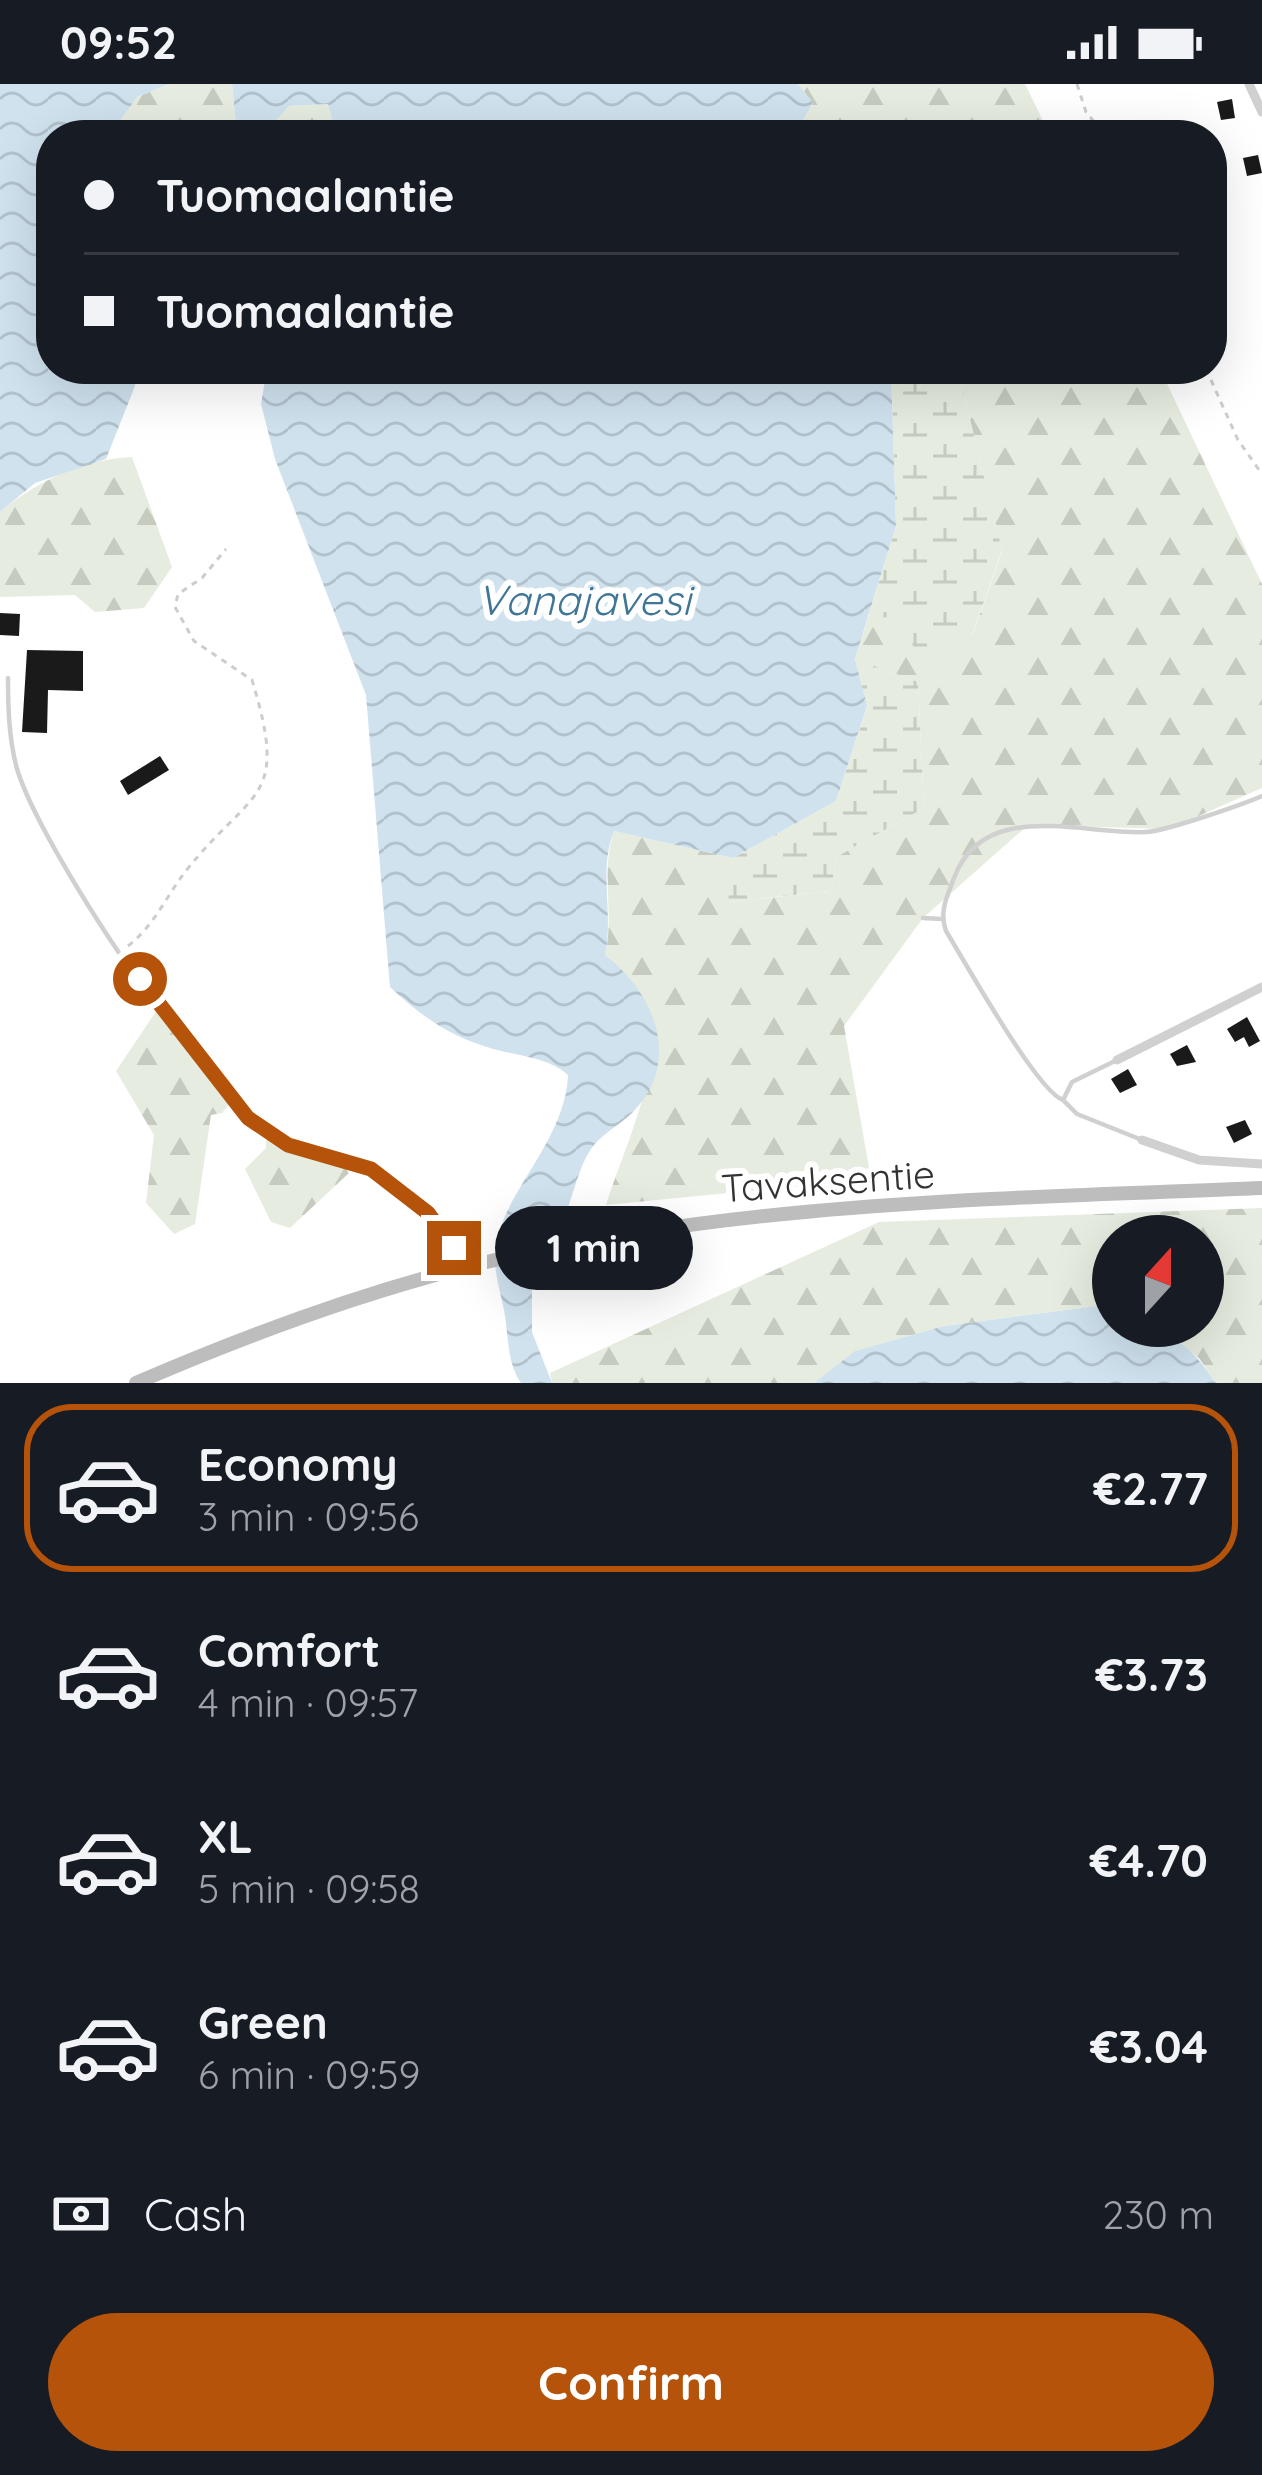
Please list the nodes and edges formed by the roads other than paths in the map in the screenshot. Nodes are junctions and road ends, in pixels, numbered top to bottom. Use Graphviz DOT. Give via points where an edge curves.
graph roads {
  1 [pos="1249,84"];
  2 [pos="1262,112"];
  3 [pos="8,678"];
  4 [pos="1262,796"];
  5 [pos="923,918"];
  6 [pos="942,919"];
  7 [pos="1262,987"];
  8 [pos="1117,1060"];
  9 [pos="1063,1100"];
  10 [pos="1142,1140"];
  11 [pos="1262,1164"];
  12 [pos="1262,1188"];
  13 [pos="460,1269"];
  14 [pos="136,1383"];
  1 -- 2 [label="street"];
  3 -- 13 [label="lane" via="9,732 35,815 159,1007 248,1118 288,1145 371,1169 397,1186 444,1232"];
  4 -- 6 [label="lane" via="1146,832 1008,828 959,866"];
  5 -- 6 [label="lane"];
  6 -- 9 [label="lane" via="1036,1073"];
  7 -- 8 [label="street"];
  8 -- 9 [label="lane" via="1072,1082"];
  9 -- 10 [label="lane" via="1077,1114"];
  10 -- 11 [label="street" via="1199,1160"];
  12 -- 13 [label="main road, Tavaksentie" via="776,1214"];
  13 -- 14 [label="main road, Tavaksentie" via="347,1300"];
}
